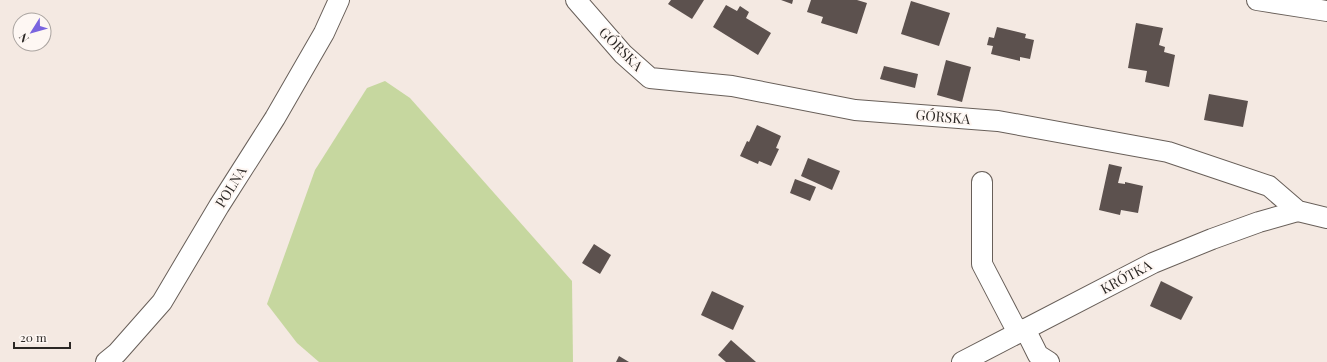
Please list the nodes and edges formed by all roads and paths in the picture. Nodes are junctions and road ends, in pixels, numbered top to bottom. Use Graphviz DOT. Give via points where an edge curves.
graph roads {
  1 [pos="339,0"];
  2 [pos="576,0"];
  3 [pos="1257,0"];
  4 [pos="1282,2"];
  5 [pos="1327,11"];
  6 [pos="982,182"];
  7 [pos="1298,211"];
  8 [pos="1327,218"];
  9 [pos="1022,331"];
  10 [pos="106,362"];
  11 [pos="962,362"];
  12 [pos="1049,362"];
  1 -- 10 [label="street, POLNA" via="324,33 275,118 162,302"];
  2 -- 7 [label="street, GÓRSKA" via="623,54 650,78 732,86 855,110 998,121 1168,152 1269,186"];
  3 -- 4 [label="street"];
  4 -- 5 [label="street"];
  6 -- 9 [label="street" via="982,264"];
  7 -- 8 [label="street, GÓRSKA"];
  7 -- 9 [label="street, KRÓTKA" via="1259,222 1153,263"];
  9 -- 11 [label="street, KRÓTKA"];
  9 -- 12 [label="street" via="1038,355"];
}
